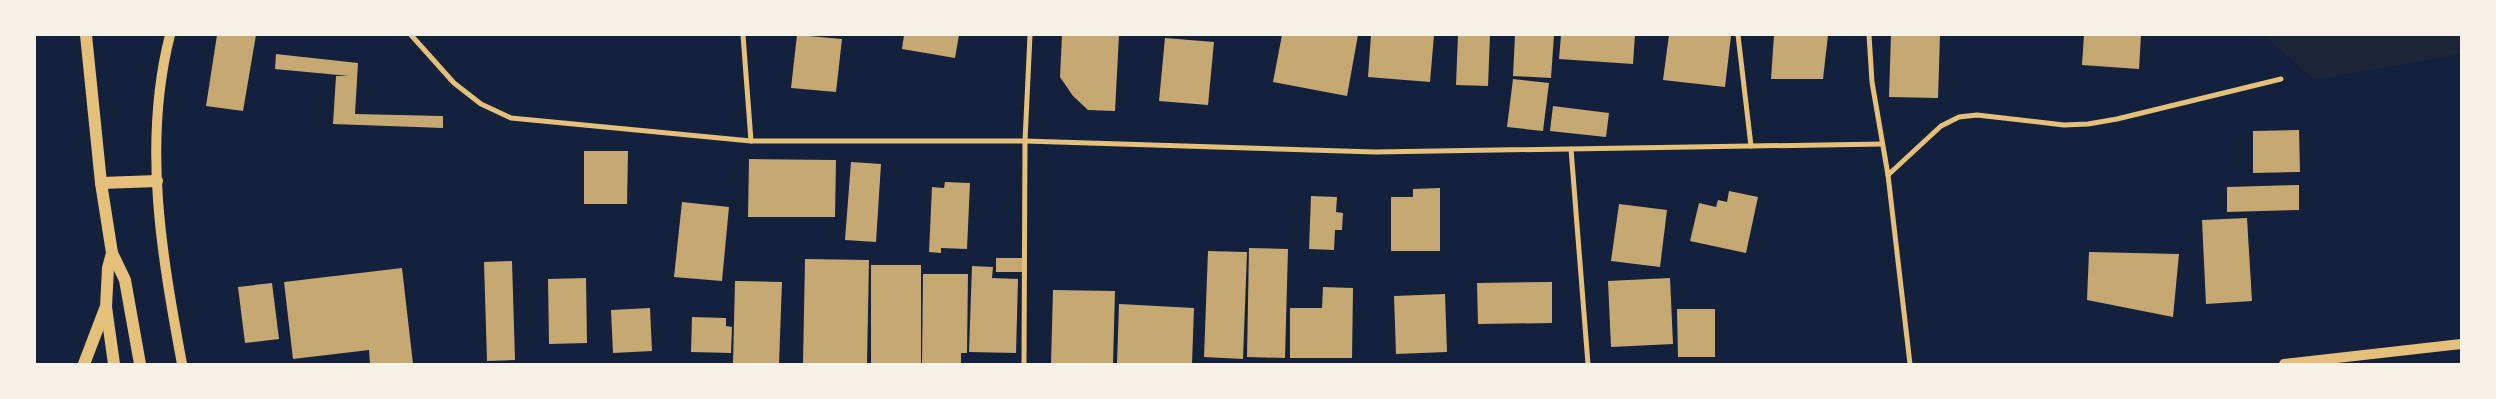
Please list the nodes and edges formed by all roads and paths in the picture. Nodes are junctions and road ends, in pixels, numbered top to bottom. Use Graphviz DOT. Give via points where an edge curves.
graph roads {
  1 [pos="86,35"];
  2 [pos="170,35"];
  3 [pos="411,35"];
  4 [pos="743,35"];
  5 [pos="1030,35"];
  6 [pos="1738,35"];
  7 [pos="1869,35"];
  8 [pos="2281,79"];
  9 [pos="1025,140"];
  10 [pos="751,141"];
  11 [pos="1882,144"];
  12 [pos="1751,146"];
  13 [pos="1571,149"];
  14 [pos="1888,174"];
  15 [pos="157,181"];
  16 [pos="101,183"];
  17 [pos="112,253"];
  18 [pos="106,306"];
  19 [pos="2461,344"];
  20 [pos="84,364"];
  21 [pos="114,364"];
  22 [pos="140,364"];
  23 [pos="182,364"];
  24 [pos="1024,364"];
  25 [pos="1588,364"];
  26 [pos="1910,364"];
  27 [pos="2284,364"];
  1 -- 16 [label="main road"];
  2 -- 15 [label="main road" via="161,80"];
  3 -- 10 [label="street" via="454,83 481,104 510,118"];
  4 -- 10 [label="street"];
  5 -- 9 [label="street"];
  6 -- 12 [label="street"];
  7 -- 11 [label="street" via="1872,82"];
  8 -- 14 [label="street" via="2088,124 2064,125 1977,115 1959,117 1941,126"];
  9 -- 10 [label="street"];
  9 -- 13 [label="street" via="1375,152"];
  9 -- 24 [label="street"];
  11 -- 12 [label="street"];
  11 -- 14 [label="street"];
  12 -- 13 [label="street"];
  13 -- 25 [label="street"];
  14 -- 26 [label="street"];
  15 -- 16 [label="main road"];
  15 -- 23 [label="main road" via="161,239"];
  16 -- 17 [label="main road"];
  17 -- 18 [label="main road"];
  17 -- 22 [label="main road" via="125,280"];
  18 -- 20 [label="main road"];
  18 -- 21 [label="main road"];
  19 -- 27 [label="main road"];
}
